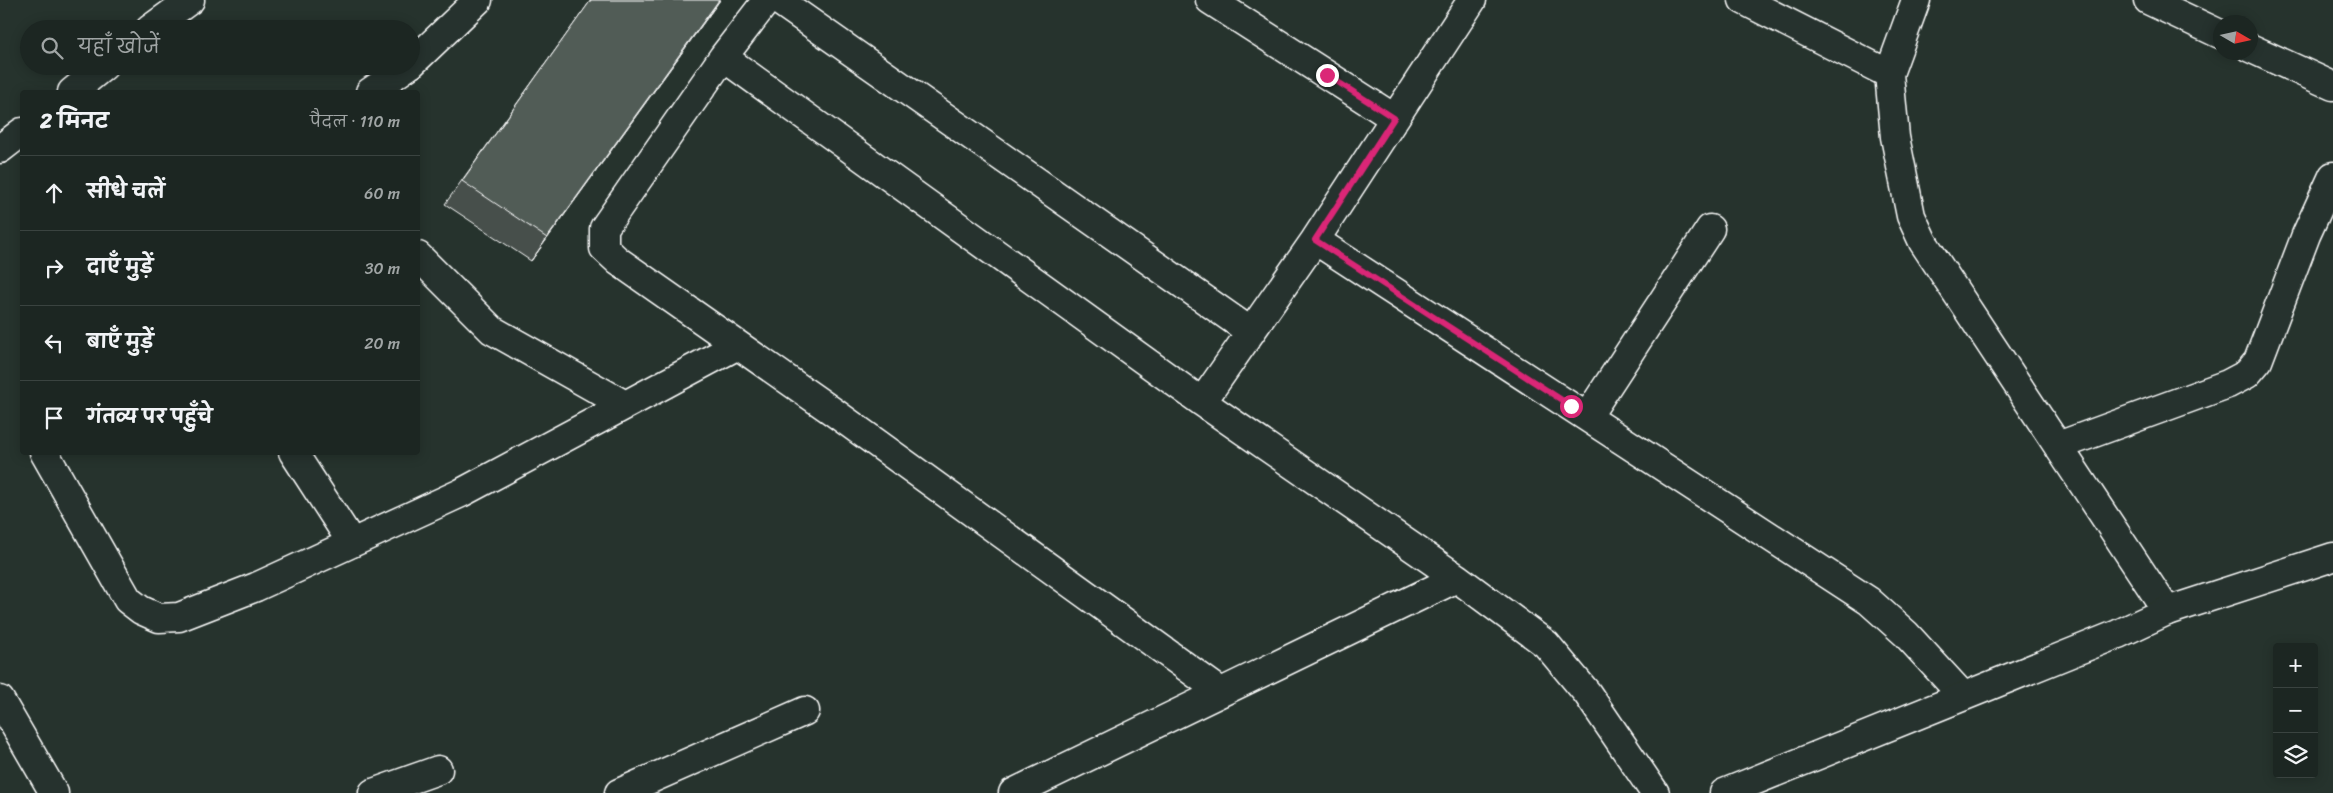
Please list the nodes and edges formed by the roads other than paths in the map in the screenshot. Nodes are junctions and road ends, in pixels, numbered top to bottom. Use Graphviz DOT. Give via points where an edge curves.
graph roads {
  1 [pos="190,0"];
  2 [pos="478,0"];
  3 [pos="767,0"];
  4 [pos="778,0"];
  5 [pos="1210,0"];
  6 [pos="1472,0"];
  7 [pos="1743,0"];
  8 [pos="1916,0"];
  9 [pos="2148,0"];
  10 [pos="162,20"];
  11 [pos="2213,31"];
  12 [pos="2258,52"];
  13 [pos="420,55"];
  14 [pos="723,57"];
  15 [pos="1889,74"];
  16 [pos="93,75"];
  17 [pos="395,75"];
  18 [pos="2333,86"];
  19 [pos="74,90"];
  20 [pos="373,90"];
  21 [pos="1394,118"];
  22 [pos="20,134"];
  23 [pos="0,150"];
  24 [pos="2333,176"];
  25 [pos="1710,229"];
  26 [pos="1315,240"];
  27 [pos="420,258"];
  28 [pos="1251,332"];
  29 [pos="736,346"];
  30 [pos="1202,402"];
  31 [pos="625,405"];
  32 [pos="1587,417"];
  33 [pos="2058,446"];
  34 [pos="46,455"];
  35 [pos="295,455"];
  36 [pos="352,544"];
  37 [pos="2333,557"];
  38 [pos="1457,578"];
  39 [pos="2167,611"];
  40 [pos="1221,692"];
  41 [pos="1963,696"];
  42 [pos="0,700"];
  43 [pos="805,711"];
  44 [pos="438,770"];
  45 [pos="54,793"];
  46 [pos="373,793"];
  47 [pos="619,793"];
  48 [pos="1013,793"];
  49 [pos="1655,793"];
  50 [pos="1724,793"];
  1 -- 10 [label="street"];
  2 -- 13 [label="street"];
  3 -- 14 [label="street"];
  4 -- 28 [label="street"];
  5 -- 21 [label="street"];
  6 -- 21 [label="street"];
  7 -- 15 [label="street"];
  8 -- 15 [label="street"];
  9 -- 11 [label="street"];
  12 -- 18 [label="street"];
  14 -- 29 [label="street" via="604,228 604,248"];
  14 -- 30 [label="street"];
  15 -- 33 [label="street" via="1895,137 1911,216 1923,242"];
  16 -- 19 [label="street"];
  17 -- 20 [label="street"];
  21 -- 26 [label="street"];
  22 -- 23 [label="street"];
  24 -- 33 [label="street" via="2306,235 2258,361 2247,374 2228,384"];
  25 -- 32 [label="street"];
  26 -- 28 [label="street"];
  26 -- 32 [label="street"];
  27 -- 31 [label="street" via="492,330"];
  28 -- 30 [label="street"];
  29 -- 31 [label="street"];
  29 -- 40 [label="street" via="835,413"];
  30 -- 38 [label="street"];
  31 -- 36 [label="street" via="461,493"];
  32 -- 41 [label="street" via="1869,601 1906,634"];
  33 -- 39 [label="street"];
  34 -- 36 [label="street" via="128,600 140,610 159,618 179,617"];
  35 -- 36 [label="street"];
  37 -- 39 [label="street"];
  38 -- 40 [label="street"];
  38 -- 49 [label="street" via="1546,644 1587,693"];
  39 -- 41 [label="street"];
  40 -- 48 [label="street"];
  41 -- 50 [label="street"];
  42 -- 45 [label="street"];
  43 -- 47 [label="street"];
  44 -- 46 [label="street"];
}
